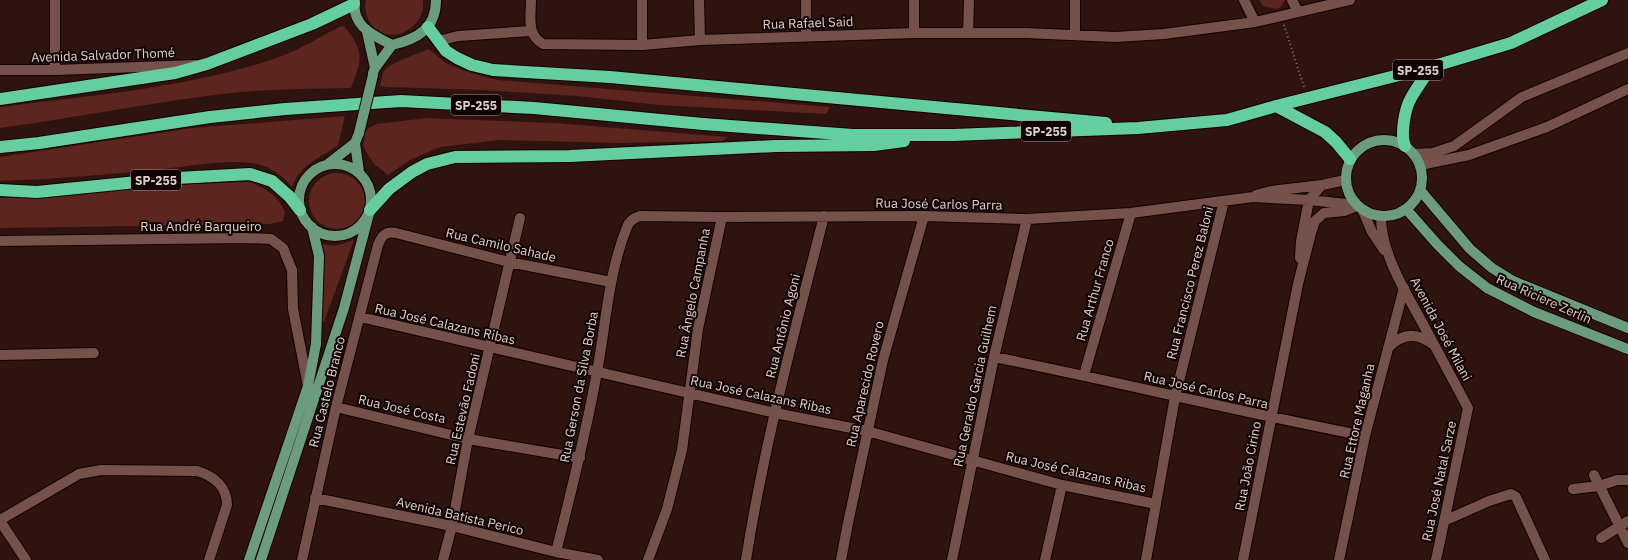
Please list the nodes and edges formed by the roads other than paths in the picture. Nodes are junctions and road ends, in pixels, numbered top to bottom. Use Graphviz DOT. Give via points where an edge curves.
graph roads {
  1 [pos="55,0"];
  2 [pos="436,0"];
  3 [pos="531,0"];
  4 [pos="642,0"];
  5 [pos="699,0"];
  6 [pos="806,0"];
  7 [pos="914,0"];
  8 [pos="969,0"];
  9 [pos="1075,0"];
  10 [pos="1244,0"];
  11 [pos="1292,0"];
  12 [pos="1350,0"];
  13 [pos="1602,0"];
  14 [pos="354,2"];
  15 [pos="1298,12"];
  16 [pos="1255,22"];
  17 [pos="428,27"];
  18 [pos="530,31"];
  19 [pos="367,32"];
  20 [pos="914,33"];
  21 [pos="968,33"];
  22 [pos="1075,35"];
  23 [pos="806,36"];
  24 [pos="700,40"];
  25 [pos="438,41"];
  26 [pos="392,45"];
  27 [pos="642,45"];
  28 [pos="1628,53"];
  29 [pos="207,64"];
  30 [pos="1431,67"];
  31 [pos="0,70"];
  32 [pos="55,70"];
  33 [pos="374,71"];
  34 [pos="1628,90"];
  35 [pos="0,99"];
  36 [pos="1276,106"];
  37 [pos="1138,128"];
  38 [pos="953,135"];
  39 [pos="355,143"];
  40 [pos="1405,146"];
  41 [pos="0,147"];
  42 [pos="1414,154"];
  43 [pos="1350,159"];
  44 [pos="328,164"];
  45 [pos="1420,165"];
  46 [pos="359,172"];
  47 [pos="1345,180"];
  48 [pos="1322,185"];
  49 [pos="0,190"];
  50 [pos="1420,190"];
  51 [pos="1253,197"];
  52 [pos="1309,200"];
  53 [pos="1224,201"];
  54 [pos="1359,207"];
  55 [pos="300,210"];
  56 [pos="370,210"];
  57 [pos="1407,210"];
  58 [pos="1131,213"];
  59 [pos="824,216"];
  60 [pos="924,216"];
  61 [pos="722,217"];
  62 [pos="1381,217"];
  63 [pos="520,218"];
  64 [pos="1027,219"];
  65 [pos="627,226"];
  66 [pos="312,227"];
  67 [pos="386,233"];
  68 [pos="0,241"];
  69 [pos="509,262"];
  70 [pos="1392,263"];
  71 [pos="611,282"];
  72 [pos="1298,284"];
  73 [pos="1404,288"];
  74 [pos="360,317"];
  75 [pos="1628,328"];
  76 [pos="1434,345"];
  77 [pos="490,348"];
  78 [pos="1388,348"];
  79 [pos="1628,348"];
  80 [pos="94,353"];
  81 [pos="0,355"];
  82 [pos="994,357"];
  83 [pos="598,372"];
  84 [pos="1084,375"];
  85 [pos="308,386"];
  86 [pos="688,392"];
  87 [pos="1175,397"];
  88 [pos="336,407"];
  89 [pos="1468,408"];
  90 [pos="775,413"];
  91 [pos="1271,418"];
  92 [pos="867,431"];
  93 [pos="1365,436"];
  94 [pos="468,439"];
  95 [pos="580,458"];
  96 [pos="972,461"];
  97 [pos="1594,475"];
  98 [pos="1628,480"];
  99 [pos="1062,485"];
  100 [pos="1599,486"];
  101 [pos="1573,489"];
  102 [pos="315,498"];
  103 [pos="1156,504"];
  104 [pos="0,520"];
  105 [pos="1444,521"];
  106 [pos="1624,524"];
  107 [pos="452,526"];
  108 [pos="1601,538"];
  109 [pos="1628,543"];
  110 [pos="556,552"];
  111 [pos="26,560"];
  112 [pos="209,560"];
  113 [pos="249,560"];
  114 [pos="261,560"];
  115 [pos="302,560"];
  116 [pos="443,560"];
  117 [pos="598,560"];
  118 [pos="648,560"];
  119 [pos="746,560"];
  120 [pos="841,560"];
  121 [pos="952,560"];
  122 [pos="1045,560"];
  123 [pos="1146,560"];
  124 [pos="1243,560"];
  125 [pos="1339,560"];
  126 [pos="1436,560"];
  127 [pos="1545,560"];
  1 -- 32 [label="street"];
  2 -- 17 [label="main road" via="433,18"];
  3 -- 18 [label="street"];
  4 -- 27 [label="street"];
  5 -- 24 [label="street"];
  6 -- 23 [label="street"];
  7 -- 20 [label="street"];
  8 -- 21 [label="street"];
  9 -- 22 [label="street"];
  10 -- 16 [label="street"];
  11 -- 15 [label="street"];
  12 -- 15 [label="street, Rua Rafael Said"];
  13 -- 30 [label="highway, SP-255" via="1511,43"];
  14 -- 19 [label="main road" via="360,24"];
  14 -- 29 [label="highway" via="312,24"];
  15 -- 16 [label="street, Rua Rafael Said"];
  16 -- 22 [label="street, Rua Rafael Said" via="1164,34 1115,37"];
  17 -- 25 [label="highway, SP-255"];
  17 -- 26 [label="main road" via="411,40"];
  18 -- 25 [label="street" via="458,36"];
  18 -- 27 [label="street, Rua Rafael Said" via="542,44"];
  19 -- 26 [label="main road"];
  19 -- 33 [label="main road"];
  20 -- 21 [label="street, Rua Rafael Said"];
  20 -- 23 [label="street, Rua Rafael Said"];
  21 -- 22 [label="street, Rua Rafael Said"];
  23 -- 24 [label="street, Rua Rafael Said"];
  24 -- 27 [label="street, Rua Rafael Said"];
  25 -- 37 [label="highway, SP-255" via="446,51 457,58 493,70 610,77 954,108"];
  26 -- 33 [label="main road"];
  28 -- 42 [label="street" via="1522,97 1454,146 1433,153"];
  29 -- 32 [label="street, Avenida Salvador Thomé"];
  29 -- 35 [label="highway" via="175,73"];
  30 -- 36 [label="highway, SP-255"];
  30 -- 40 [label="highway" via="1410,99 1403,126 1402,140"];
  31 -- 32 [label="street, Avenida Salvador Thomé"];
  33 -- 39 [label="main road, bridge"];
  34 -- 45 [label="street" via="1547,127 1468,155"];
  36 -- 37 [label="highway, SP-255" via="1227,120"];
  36 -- 43 [label="highway" via="1325,132"];
  37 -- 38 [label="highway, SP-255"];
  38 -- 41 [label="highway, SP-255" via="852,135 534,108 401,101 210,117"];
  38 -- 56 [label="highway, SP-255" via="874,145 776,146 570,156 455,157 427,164 412,172 389,189"];
  39 -- 44 [label="main road"];
  39 -- 46 [label="main road"];
  40 -- 42 [label="main road"];
  40 -- 43 [label="main road" via="1393,141 1380,140 1368,143"];
  42 -- 45 [label="main road"];
  43 -- 47 [label="main road"];
  44 -- 46 [label="main road" via="346,165"];
  44 -- 55 [label="main road" via="307,176 298,198"];
  45 -- 50 [label="main road"];
  46 -- 56 [label="main road" via="368,184 371,194"];
  47 -- 48 [label="street, Rua José Carlos Parra"];
  47 -- 54 [label="main road" via="1350,197"];
  48 -- 51 [label="street, Rua José Carlos Parra" via="1271,191"];
  48 -- 52 [label="street"];
  49 -- 55 [label="highway, SP-255" via="37,192 177,178 250,174 272,181"];
  50 -- 57 [label="main road"];
  50 -- 75 [label="main road, Rua Riciere Zerlin" via="1470,249 1492,268 1513,281"];
  51 -- 52 [label="street, Rua José Carlos Parra"];
  51 -- 53 [label="street, Rua José Carlos Parra"];
  52 -- 54 [label="street, Rua José Carlos Parra"];
  52 -- 72 [label="street" via="1301,240"];
  53 -- 58 [label="street, Rua José Carlos Parra"];
  53 -- 87 [label="street, Rua Francisco Perez Baloni"];
  54 -- 62 [label="main road"];
  54 -- 70 [label="street, Avenida José Milani"];
  54 -- 72 [label="street" via="1324,214 1315,222"];
  55 -- 66 [label="main road"];
  56 -- 66 [label="main road" via="360,227 350,233 326,236"];
  56 -- 114 [label="main road" via="344,308"];
  57 -- 62 [label="main road"];
  57 -- 79 [label="main road, Rua Riciere Zerlin" via="1459,266 1487,288 1534,312"];
  58 -- 64 [label="street, Rua José Carlos Parra"];
  58 -- 84 [label="street, Rua Arthur Franco"];
  59 -- 60 [label="street, Rua José Carlos Parra"];
  59 -- 61 [label="street, Rua José Carlos Parra"];
  59 -- 90 [label="street, Rua Antônio Agoni"];
  60 -- 64 [label="street, Rua José Carlos Parra"];
  60 -- 92 [label="street, Rua Aparecido Rovero" via="883,360"];
  61 -- 65 [label="street, Rua José Carlos Parra" via="640,216 634,218"];
  61 -- 86 [label="street, Rua Ângelo Campanha" via="698,329"];
  62 -- 70 [label="street, Avenida José Milani" via="1383,236"];
  63 -- 69 [label="street, Rua Estevão Fadoni"];
  64 -- 82 [label="street, Rua Geraldo Garcia Guilhem"];
  65 -- 71 [label="street, Rua Gerson da Silva Borba"];
  66 -- 85 [label="main road" via="319,256 319,279 316,344"];
  67 -- 69 [label="street, Rua Camilo Sahade"];
  67 -- 74 [label="street, Rua Castelo Branco" via="378,245"];
  68 -- 85 [label="street, Rua André Barqueiro" via="271,239 283,248 292,270 293,309"];
  69 -- 71 [label="street, Rua Camilo Sahade"];
  69 -- 77 [label="street, Rua Estevão Fadoni"];
  70 -- 73 [label="street, Avenida José Milani"];
  71 -- 83 [label="street, Rua Gerson da Silva Borba"];
  72 -- 91 [label="street, Rua João Cirino"];
  73 -- 76 [label="street, Avenida José Milani"];
  73 -- 78 [label="street, Rua Ettore Maganha"];
  74 -- 77 [label="street, Rua José Calazans Ribas"];
  74 -- 88 [label="street, Rua Castelo Branco"];
  76 -- 78 [label="street" via="1426,338 1406,337 1396,340"];
  76 -- 89 [label="street, Avenida José Milani"];
  77 -- 83 [label="street, Rua José Calazans Ribas"];
  77 -- 94 [label="street, Rua Estevão Fadoni"];
  78 -- 93 [label="street, Rua Ettore Maganha"];
  80 -- 81 [label="street"];
  82 -- 84 [label="street, Rua José Carlos Parra"];
  82 -- 96 [label="street, Rua Geraldo Garcia Guilhem"];
  83 -- 86 [label="street, Rua José Calazans Ribas"];
  83 -- 95 [label="street, Rua Gerson da Silva Borba"];
  84 -- 87 [label="street, Rua José Carlos Parra"];
  85 -- 113 [label="main road"];
  86 -- 90 [label="street, Rua José Calazans Ribas"];
  86 -- 118 [label="street, Rua Ângelo Campanha" via="682,450 667,509"];
  87 -- 91 [label="street, Rua José Carlos Parra"];
  87 -- 103 [label="street, Rua Francisco Perez Baloni"];
  88 -- 94 [label="street, Rua José Costa"];
  88 -- 102 [label="street, Rua Castelo Branco"];
  89 -- 105 [label="street, Rua José Natal Sarze"];
  90 -- 92 [label="street, Rua José Calazans Ribas"];
  90 -- 119 [label="street, Rua Antônio Agoni" via="754,503"];
  91 -- 93 [label="street, Rua José Carlos Parra"];
  91 -- 124 [label="street, Rua João Cirino"];
  92 -- 96 [label="street, Rua José Calazans Ribas"];
  92 -- 120 [label="street, Rua Aparecido Rovero"];
  93 -- 125 [label="street, Rua Ettore Maganha"];
  94 -- 95 [label="street, Rua José Costa"];
  94 -- 107 [label="street, Rua Estevão Fadoni"];
  95 -- 110 [label="street, Rua Gerson da Silva Borba"];
  96 -- 99 [label="street, Rua José Calazans Ribas"];
  96 -- 121 [label="street, Rua Geraldo Garcia Guilhem"];
  97 -- 100 [label="street"];
  98 -- 100 [label="street" via="1617,480"];
  99 -- 103 [label="street, Rua José Calazans Ribas"];
  99 -- 122 [label="street"];
  100 -- 101 [label="street"];
  100 -- 106 [label="street"];
  102 -- 107 [label="street, Avenida Batista Perico"];
  102 -- 115 [label="street, Rua Castelo Branco"];
  103 -- 123 [label="street, Rua Francisco Perez Baloni"];
  104 -- 111 [label="street"];
  104 -- 112 [label="street" via="79,474 101,470 197,471 215,479 227,496 227,505"];
  105 -- 126 [label="street, Rua José Natal Sarze"];
  105 -- 127 [label="street" via="1511,494 1516,497"];
  106 -- 108 [label="street"];
  106 -- 109 [label="street"];
  107 -- 110 [label="street, Avenida Batista Perico"];
  107 -- 116 [label="street, Rua Estevão Fadoni"];
  110 -- 117 [label="street, Avenida Batista Perico"];
}
